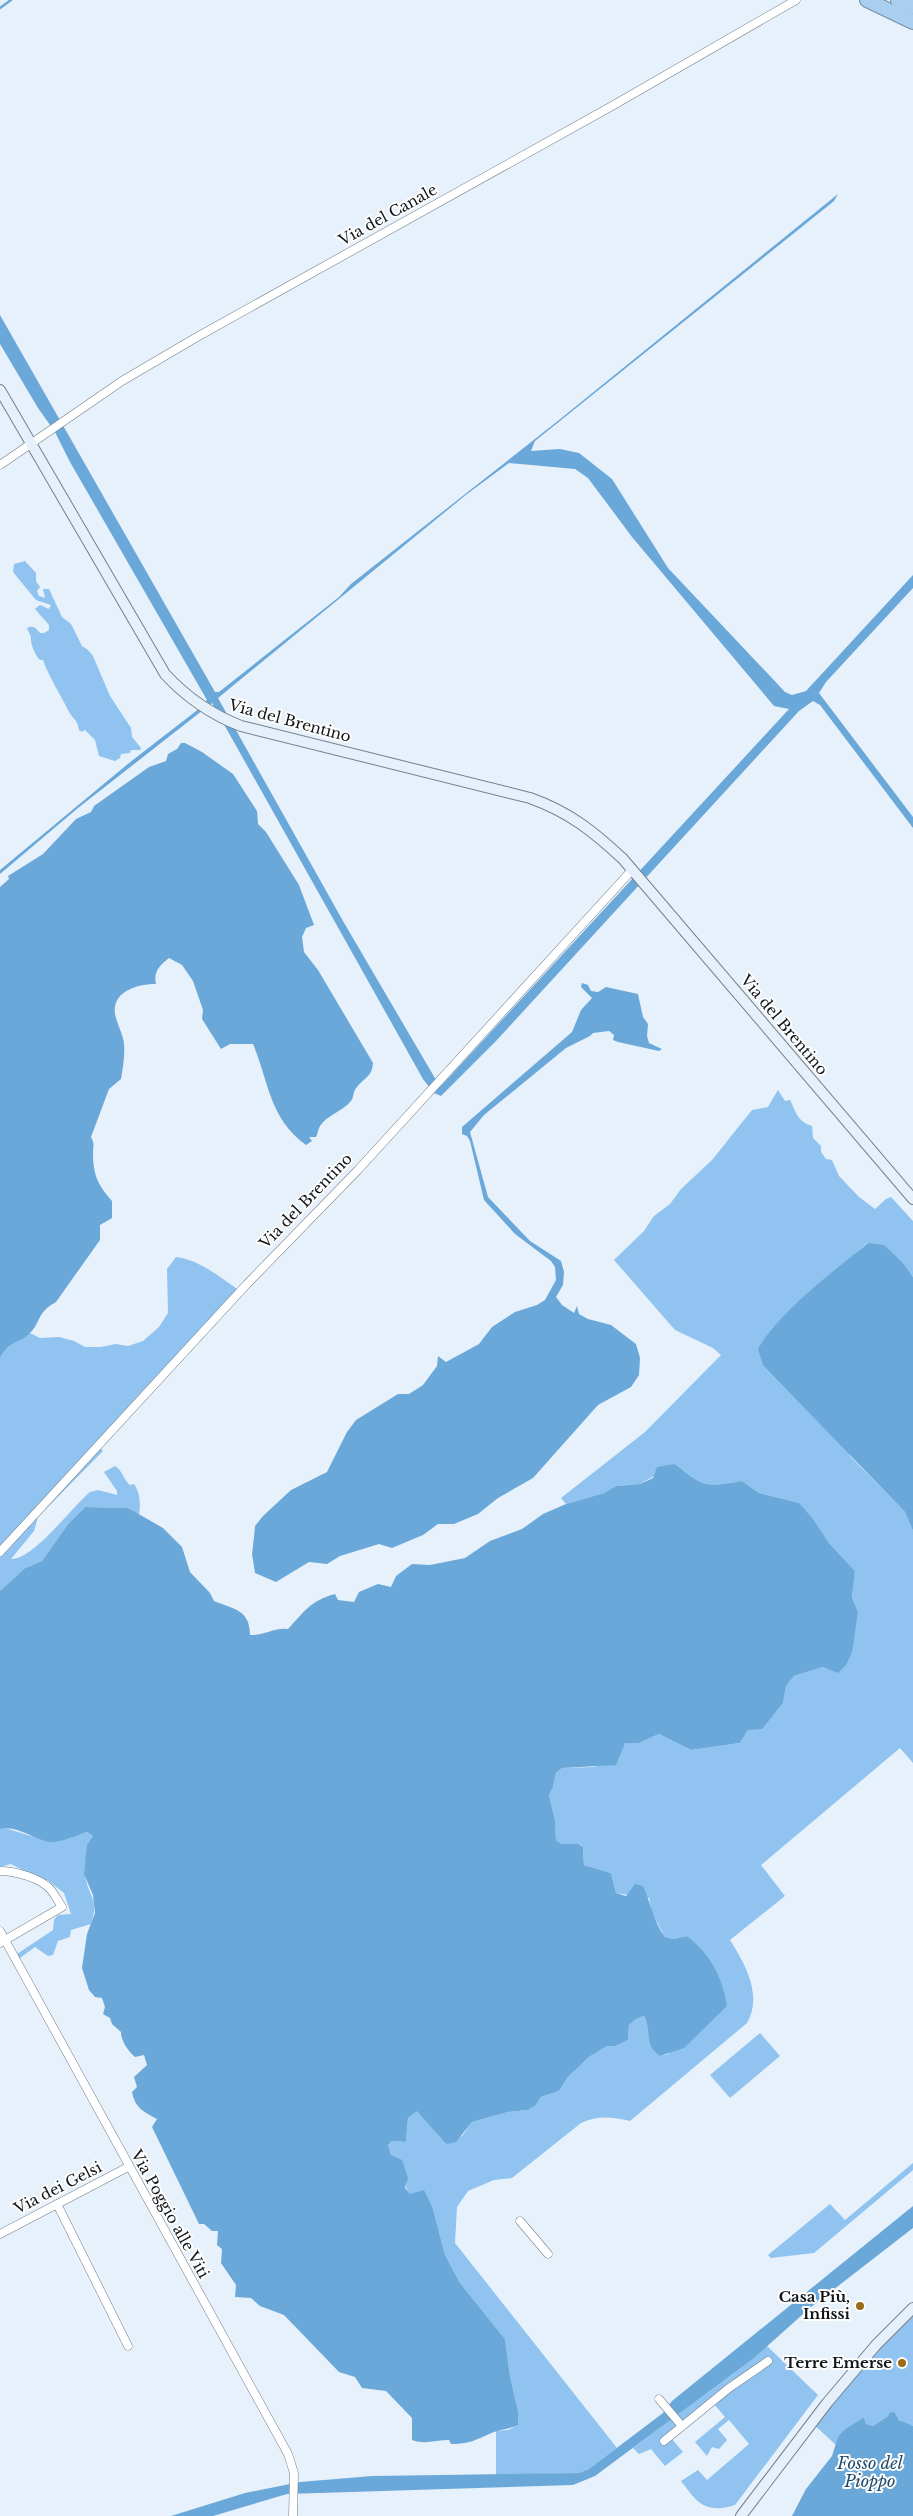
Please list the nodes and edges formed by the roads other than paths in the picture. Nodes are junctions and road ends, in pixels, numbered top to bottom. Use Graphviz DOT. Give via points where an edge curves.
graph roads {
  1 [pos="796,0"];
  2 [pos="866,0"];
  3 [pos="898,0"];
  4 [pos="913,7"];
  5 [pos="913,22"];
  6 [pos="0,390"];
  7 [pos="31,443"];
  8 [pos="0,464"];
  9 [pos="634,872"];
  10 [pos="913,1199"];
  11 [pos="0,1552"];
  12 [pos="0,1871"];
  13 [pos="0,1931"];
  14 [pos="3,1942"];
  15 [pos="128,2167"];
  16 [pos="57,2204"];
  17 [pos="520,2221"];
  18 [pos="0,2234"];
  19 [pos="548,2254"];
  20 [pos="913,2308"];
  21 [pos="128,2346"];
  22 [pos="768,2361"];
  23 [pos="660,2399"];
  24 [pos="682,2426"];
  25 [pos="664,2442"];
  26 [pos="293,2516"];
  27 [pos="742,2516"];
  1 -- 7 [label="street, Via del Canale" via="197,337"];
  2 -- 5 [label="highway"];
  3 -- 4 [label="highway"];
  6 -- 7 [label="street, Via del Brentino"];
  7 -- 8 [label="street, Via del Canale"];
  7 -- 9 [label="street, Via del Brentino" via="165,674 185,695 218,717 241,726 530,798 558,808 592,830"];
  9 -- 10 [label="street, Via del Brentino"];
  9 -- 11 [label="street, Via del Brentino"];
  12 -- 14 [label="street" via="11,1871 50,1888 62,1907"];
  13 -- 14 [label="street, Via Poggio alle Viti"];
  14 -- 15 [label="street, Via Poggio alle Viti"];
  15 -- 16 [label="street, Via dei Gelsi"];
  15 -- 26 [label="street, Via Poggio alle Viti" via="288,2454 294,2473"];
  16 -- 18 [label="street, Via dei Gelsi"];
  16 -- 21 [label="street"];
  17 -- 19 [label="street"];
  20 -- 27 [label="street" via="876,2345 827,2403"];
  22 -- 24 [label="street"];
  23 -- 24 [label="street"];
  24 -- 25 [label="street"];
}
